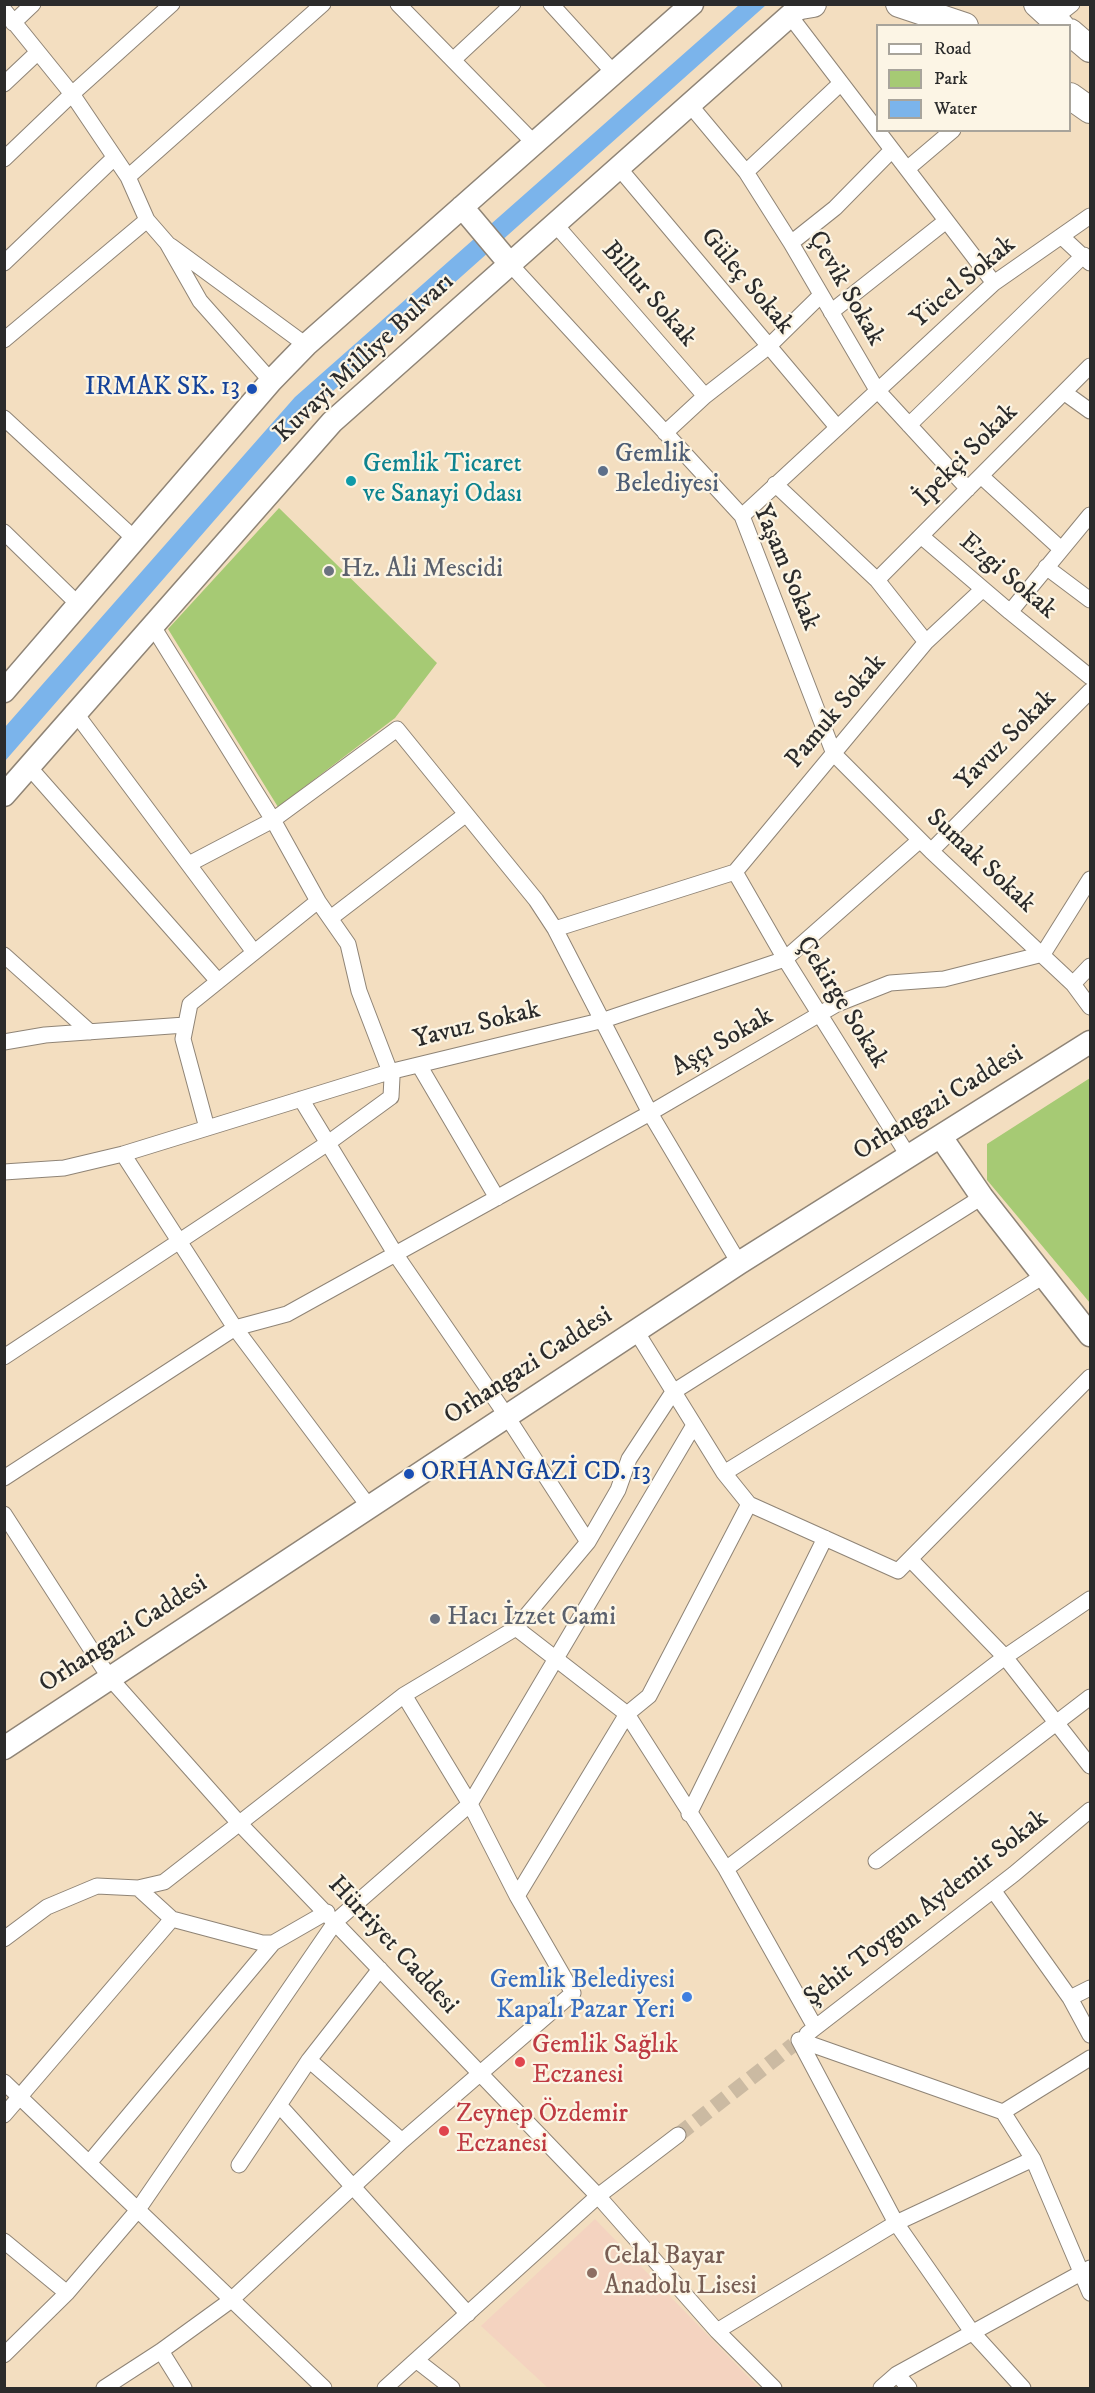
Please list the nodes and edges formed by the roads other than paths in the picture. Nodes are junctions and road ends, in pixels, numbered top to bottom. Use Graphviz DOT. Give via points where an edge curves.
graph roads {
  1 [pos="33,4"];
  2 [pos="172,4"];
  3 [pos="323,4"];
  4 [pos="398,4"];
  5 [pos="513,4"];
  6 [pos="551,4"];
  7 [pos="900,4"];
  8 [pos="947,4"];
  9 [pos="691,5"];
  10 [pos="802,8"];
  11 [pos="9,17"];
  12 [pos="959,24"];
  13 [pos="972,24"];
  14 [pos="1071,30"];
  15 [pos="1090,49"];
  16 [pos="38,52"];
  17 [pos="453,60"];
  18 [pos="613,72"];
  19 [pos="841,83"];
  20 [pos="4,84"];
  21 [pos="72,94"];
  22 [pos="1071,97"];
  23 [pos="690,105"];
  24 [pos="1090,110"];
  25 [pos="876,129"];
  26 [pos="878,132"];
  27 [pos="951,132"];
  28 [pos="535,144"];
  29 [pos="892,150"];
  30 [pos="114,158"];
  31 [pos="4,159"];
  32 [pos="619,168"];
  33 [pos="907,169"];
  34 [pos="746,172"];
  35 [pos="128,177"];
  36 [pos="462,207"];
  37 [pos="1090,216"];
  38 [pos="147,220"];
  39 [pos="946,221"];
  40 [pos="555,224"];
  41 [pos="1061,236"];
  42 [pos="167,243"];
  43 [pos="791,243"];
  44 [pos="1087,259"];
  45 [pos="4,263"];
  46 [pos="510,264"];
  47 [pos="994,283"];
  48 [pos="821,295"];
  49 [pos="831,312"];
  50 [pos="4,340"];
  51 [pos="306,345"];
  52 [pos="769,346"];
  53 [pos="1090,366"];
  54 [pos="271,381"];
  55 [pos="877,390"];
  56 [pos="1065,393"];
  57 [pos="705,396"];
  58 [pos="1090,411"];
  59 [pos="4,418"];
  60 [pos="909,425"];
  61 [pos="837,427"];
  62 [pos="665,433"];
  63 [pos="981,476"];
  64 [pos="775,484"];
  65 [pos="968,489"];
  66 [pos="1090,514"];
  67 [pos="742,516"];
  68 [pos="6,536"];
  69 [pos="921,536"];
  70 [pos="136,540"];
  71 [pos="1061,549"];
  72 [pos="1046,567"];
  73 [pos="877,580"];
  74 [pos="983,589"];
  75 [pos="1090,600"];
  76 [pos="79,605"];
  77 [pos="1010,612"];
  78 [pos="152,625"];
  79 [pos="926,642"];
  80 [pos="1090,677"];
  81 [pos="4,691"];
  82 [pos="1090,691"];
  83 [pos="77,715"];
  84 [pos="834,754"];
  85 [pos="29,767"];
  86 [pos="4,795"];
  87 [pos="465,815"];
  88 [pos="273,820"];
  89 [pos="926,845"];
  90 [pos="189,864"];
  91 [pos="735,872"];
  92 [pos="1090,879"];
  93 [pos="318,900"];
  94 [pos="332,918"];
  95 [pos="555,929"];
  96 [pos="254,952"];
  97 [pos="1043,954"];
  98 [pos="4,955"];
  99 [pos="785,959"];
  100 [pos="1090,966"];
  101 [pos="218,981"];
  102 [pos="1073,984"];
  103 [pos="1090,1007"];
  104 [pos="819,1015"];
  105 [pos="604,1020"];
  106 [pos="186,1025"];
  107 [pos="90,1032"];
  108 [pos="4,1042"];
  109 [pos="1090,1042"];
  110 [pos="419,1065"];
  111 [pos="389,1072"];
  112 [pos="301,1099"];
  113 [pos="650,1113"];
  114 [pos="207,1128"];
  115 [pos="941,1137"];
  116 [pos="328,1143"];
  117 [pos="123,1154"];
  118 [pos="909,1157"];
  119 [pos="4,1172"];
  120 [pos="982,1197"];
  121 [pos="497,1198"];
  122 [pos="179,1241"];
  123 [pos="396,1255"];
  124 [pos="739,1263"];
  125 [pos="1042,1277"];
  126 [pos="235,1328"];
  127 [pos="636,1331"];
  128 [pos="1090,1335"];
  129 [pos="4,1357"];
  130 [pos="1090,1377"];
  131 [pos="673,1392"];
  132 [pos="506,1415"];
  133 [pos="694,1425"];
  134 [pos="724,1473"];
  135 [pos="4,1478"];
  136 [pos="749,1504"];
  137 [pos="370,1508"];
  138 [pos="4,1514"];
  139 [pos="825,1538"];
  140 [pos="588,1542"];
  141 [pos="910,1559"];
  142 [pos="1090,1599"];
  143 [pos="516,1628"];
  144 [pos="1005,1657"];
  145 [pos="556,1660"];
  146 [pos="109,1677"];
  147 [pos="404,1695"];
  148 [pos="1090,1697"];
  149 [pos="627,1714"];
  150 [pos="1057,1722"];
  151 [pos="4,1748"];
  152 [pos="1090,1766"];
  153 [pos="470,1804"];
  154 [pos="1090,1810"];
  155 [pos="689,1814"];
  156 [pos="238,1822"];
  157 [pos="876,1861"];
  158 [pos="726,1869"];
  159 [pos="138,1888"];
  160 [pos="993,1890"];
  161 [pos="517,1896"];
  162 [pos="332,1917"];
  163 [pos="172,1919"];
  164 [pos="4,1938"];
  165 [pos="273,1943"];
  166 [pos="380,1969"];
  167 [pos="1090,1988"];
  168 [pos="1070,1998"];
  169 [pos="815,2028"];
  170 [pos="1090,2035"];
  171 [pos="796,2043"];
  172 [pos="1090,2058"];
  173 [pos="309,2060"];
  174 [pos="479,2073"];
  175 [pos="4,2082"];
  176 [pos="19,2099"];
  177 [pos="279,2105"];
  178 [pos="1004,2112"];
  179 [pos="4,2115"];
  180 [pos="678,2135"];
  181 [pos="402,2141"];
  182 [pos="1033,2159"];
  183 [pos="89,2163"];
  184 [pos="238,2165"];
  185 [pos="354,2186"];
  186 [pos="598,2196"];
  187 [pos="137,2211"];
  188 [pos="896,2223"];
  189 [pos="4,2241"];
  190 [pos="1087,2270"];
  191 [pos="66,2293"];
  192 [pos="1090,2293"];
  193 [pos="230,2301"];
  194 [pos="468,2314"];
  195 [pos="717,2331"];
  196 [pos="972,2332"];
  197 [pos="162,2351"];
  198 [pos="4,2355"];
  199 [pos="416,2360"];
  200 [pos="897,2374"];
  201 [pos="104,2388"];
  202 [pos="184,2388"];
  203 [pos="324,2388"];
  204 [pos="385,2388"];
  205 [pos="452,2388"];
  206 [pos="774,2388"];
  207 [pos="881,2388"];
  208 [pos="909,2388"];
  209 [pos="1023,2388"];
  1 -- 11 [label="street"];
  2 -- 21 [label="street"];
  3 -- 35 [label="street"];
  4 -- 17 [label="street"];
  5 -- 17 [label="street"];
  6 -- 18 [label="street"];
  7 -- 12 [label="main road"];
  8 -- 13 [label="main road"];
  9 -- 18 [label="main road, Kuvayi Milliye Bulvarı"];
  10 -- 19 [label="street"];
  10 -- 23 [label="main road, Kuvayi Milliye Bulvarı"];
  11 -- 16 [label="street"];
  14 -- 15 [label="main road"];
  16 -- 20 [label="street"];
  16 -- 21 [label="street"];
  17 -- 28 [label="street"];
  18 -- 28 [label="main road, Kuvayi Milliye Bulvarı"];
  19 -- 25 [label="street"];
  19 -- 34 [label="street"];
  21 -- 30 [label="street"];
  21 -- 31 [label="street"];
  22 -- 24 [label="main road"];
  23 -- 32 [label="main road, Kuvayi Milliye Bulvarı"];
  23 -- 34 [label="street, Çevik Sokak"];
  26 -- 29 [label="street"];
  27 -- 33 [label="street"];
  28 -- 36 [label="main road, Kuvayi Milliye Bulvarı"];
  29 -- 33 [label="street"];
  29 -- 43 [label="street" via="835,208"];
  30 -- 35 [label="street"];
  30 -- 45 [label="street"];
  32 -- 40 [label="main road, Kuvayi Milliye Bulvarı"];
  32 -- 52 [label="street, Güleç Sokak"];
  33 -- 39 [label="street"];
  34 -- 43 [label="street, Çevik Sokak"];
  35 -- 38 [label="street"];
  36 -- 46 [label="main road"];
  36 -- 51 [label="main road, Kuvayi Milliye Bulvarı"];
  37 -- 41 [label="street, Yücel Sokak"];
  38 -- 42 [label="street"];
  38 -- 50 [label="street"];
  39 -- 47 [label="street"];
  39 -- 49 [label="street"];
  40 -- 46 [label="main road, Kuvayi Milliye Bulvarı"];
  40 -- 57 [label="street, Billur Sokak"];
  41 -- 44 [label="street"];
  41 -- 47 [label="street, Yücel Sokak"];
  42 -- 51 [label="street"];
  42 -- 54 [label="street" via="200,301"];
  43 -- 48 [label="street, Çevik Sokak"];
  44 -- 60 [label="street"];
  46 -- 62 [label="street, Yaşam Sokak"];
  46 -- 78 [label="main road, Kuvayi Milliye Bulvarı" via="332,422"];
  47 -- 55 [label="street, Yücel Sokak"];
  48 -- 49 [label="street, Çevik Sokak"];
  48 -- 52 [label="street"];
  49 -- 55 [label="street, Çevik Sokak"];
  51 -- 54 [label="main road, Kuvayi Milliye Bulvarı"];
  52 -- 57 [label="street"];
  52 -- 61 [label="street, Güleç Sokak"];
  53 -- 56 [label="street, İpekçi Sokak"];
  54 -- 70 [label="main road, Kuvayi Milliye Bulvarı"];
  55 -- 60 [label="street, Çevik Sokak"];
  55 -- 61 [label="street, Yücel Sokak"];
  56 -- 58 [label="street"];
  56 -- 63 [label="street, İpekçi Sokak"];
  57 -- 62 [label="street"];
  59 -- 70 [label="street"];
  60 -- 65 [label="street, Çevik Sokak"];
  61 -- 64 [label="street, Yücel Sokak"];
  62 -- 67 [label="street, Yaşam Sokak"];
  63 -- 65 [label="street, İpekçi Sokak"];
  63 -- 71 [label="street"];
  64 -- 67 [label="street, Yücel Sokak"];
  64 -- 73 [label="street"];
  65 -- 69 [label="street, İpekçi Sokak"];
  66 -- 71 [label="street"];
  67 -- 84 [label="street, Yaşam Sokak"];
  68 -- 76 [label="street"];
  69 -- 73 [label="street, İpekçi Sokak"];
  69 -- 74 [label="street, Ezgi Sokak"];
  70 -- 76 [label="main road, Kuvayi Milliye Bulvarı"];
  71 -- 72 [label="street"];
  72 -- 75 [label="street"];
  72 -- 77 [label="street"];
  73 -- 79 [label="street"];
  74 -- 77 [label="street, Ezgi Sokak"];
  74 -- 79 [label="street, Pamuk Sokak"];
  76 -- 81 [label="main road, Kuvayi Milliye Bulvarı"];
  77 -- 80 [label="street, Ezgi Sokak"];
  78 -- 83 [label="main road, Kuvayi Milliye Bulvarı"];
  78 -- 88 [label="street"];
  79 -- 84 [label="street, Pamuk Sokak"];
  82 -- 89 [label="street, Yavuz Sokak"];
  83 -- 85 [label="main road, Kuvayi Milliye Bulvarı"];
  83 -- 90 [label="street"];
  84 -- 89 [label="street, Sumak Sokak"];
  84 -- 91 [label="street, Pamuk Sokak"];
  85 -- 86 [label="main road, Kuvayi Milliye Bulvarı"];
  85 -- 101 [label="street"];
  87 -- 88 [label="street" via="397,729"];
  87 -- 94 [label="street"];
  87 -- 95 [label="street" via="536,900"];
  88 -- 90 [label="street"];
  88 -- 93 [label="street"];
  89 -- 97 [label="street, Sumak Sokak"];
  89 -- 99 [label="street, Yavuz Sokak"];
  90 -- 96 [label="street"];
  91 -- 95 [label="street"];
  91 -- 99 [label="street, Çekirge Sokak"];
  92 -- 97 [label="street"];
  93 -- 94 [label="street"];
  93 -- 96 [label="street"];
  94 -- 111 [label="street" via="348,944 359,991"];
  95 -- 105 [label="street"];
  96 -- 101 [label="street"];
  97 -- 102 [label="street, Sumak Sokak"];
  97 -- 104 [label="street, Aşçı Sokak" via="944,979 890,983"];
  98 -- 107 [label="street"];
  99 -- 104 [label="street, Çekirge Sokak"];
  99 -- 105 [label="street, Yavuz Sokak"];
  100 -- 102 [label="street"];
  101 -- 106 [label="street" via="190,1004"];
  102 -- 103 [label="street, Sumak Sokak"];
  104 -- 113 [label="street, Aşçı Sokak"];
  104 -- 118 [label="street, Çekirge Sokak"];
  105 -- 110 [label="street, Yavuz Sokak"];
  105 -- 113 [label="street"];
  106 -- 107 [label="street"];
  106 -- 114 [label="street" via="183,1039"];
  107 -- 108 [label="street"];
  109 -- 115 [label="main road, Orhangazi Caddesi"];
  110 -- 111 [label="street, Yavuz Sokak"];
  110 -- 121 [label="street"];
  111 -- 112 [label="street, Yavuz Sokak"];
  111 -- 116 [label="street" via="394,1083 391,1097"];
  112 -- 114 [label="street, Yavuz Sokak"];
  112 -- 116 [label="street"];
  113 -- 121 [label="street, Aşçı Sokak"];
  113 -- 124 [label="street"];
  114 -- 117 [label="street, Yavuz Sokak"];
  115 -- 118 [label="main road, Orhangazi Caddesi"];
  115 -- 120 [label="main road"];
  116 -- 122 [label="street"];
  116 -- 123 [label="street"];
  117 -- 119 [label="street, Yavuz Sokak" via="64,1168"];
  117 -- 122 [label="street"];
  118 -- 124 [label="main road, Orhangazi Caddesi"];
  120 -- 125 [label="main road"];
  120 -- 131 [label="street"];
  121 -- 123 [label="street, Aşçı Sokak"];
  122 -- 126 [label="street"];
  122 -- 129 [label="street"];
  123 -- 126 [label="street, Aşçı Sokak" via="287,1314"];
  123 -- 132 [label="street"];
  124 -- 127 [label="main road, Orhangazi Caddesi"];
  125 -- 128 [label="main road"];
  125 -- 134 [label="street"];
  126 -- 135 [label="street, Aşçı Sokak"];
  126 -- 137 [label="street"];
  127 -- 131 [label="street"];
  127 -- 132 [label="main road, Orhangazi Caddesi"];
  130 -- 141 [label="street"];
  131 -- 133 [label="street"];
  131 -- 140 [label="street" via="629,1459 618,1490"];
  132 -- 137 [label="main road, Orhangazi Caddesi"];
  132 -- 140 [label="street"];
  133 -- 134 [label="street"];
  133 -- 145 [label="street"];
  134 -- 136 [label="street"];
  136 -- 139 [label="street"];
  136 -- 149 [label="street" via="649,1696"];
  137 -- 146 [label="main road, Orhangazi Caddesi"];
  138 -- 146 [label="street, Hürriyet Caddesi"];
  139 -- 141 [label="street" via="898,1571"];
  139 -- 155 [label="street"];
  140 -- 143 [label="street"];
  141 -- 144 [label="street"];
  142 -- 144 [label="street"];
  143 -- 145 [label="street"];
  143 -- 147 [label="street"];
  144 -- 150 [label="street"];
  144 -- 158 [label="street"];
  145 -- 149 [label="street"];
  145 -- 153 [label="street"];
  146 -- 151 [label="main road, Orhangazi Caddesi"];
  146 -- 156 [label="street, Hürriyet Caddesi"];
  147 -- 153 [label="street"];
  147 -- 156 [label="street"];
  148 -- 150 [label="street"];
  149 -- 155 [label="street"];
  149 -- 161 [label="street"];
  150 -- 152 [label="street"];
  150 -- 157 [label="street"];
  153 -- 161 [label="street"];
  153 -- 162 [label="street"];
  154 -- 160 [label="street, Şehit Toygun Aydemir Sokak"];
  155 -- 158 [label="street"];
  156 -- 159 [label="street" via="164,1882"];
  156 -- 162 [label="street, Hürriyet Caddesi"];
  158 -- 169 [label="street"];
  159 -- 163 [label="street"];
  159 -- 164 [label="street" via="97,1886 47,1907"];
  160 -- 168 [label="street"];
  160 -- 169 [label="street, Şehit Toygun Aydemir Sokak"];
  161 -- 174 [label="street" via="573,1993"];
  162 -- 165 [label="street"];
  162 -- 166 [label="street, Hürriyet Caddesi"];
  162 -- 187 [label="street"];
  163 -- 165 [label="street"];
  163 -- 176 [label="street"];
  165 -- 183 [label="street"];
  166 -- 173 [label="street"];
  166 -- 174 [label="street, Hürriyet Caddesi"];
  167 -- 168 [label="street"];
  168 -- 170 [label="street"];
  169 -- 171 [label="street, Şehit Toygun Aydemir Sokak"];
  171 -- 178 [label="street"];
  171 -- 188 [label="street"];
  172 -- 178 [label="street"];
  173 -- 177 [label="street"];
  173 -- 181 [label="street"];
  174 -- 181 [label="street"];
  174 -- 186 [label="street, Hürriyet Caddesi"];
  175 -- 176 [label="street"];
  176 -- 179 [label="street"];
  176 -- 183 [label="street"];
  177 -- 184 [label="street"];
  177 -- 185 [label="street"];
  178 -- 182 [label="street"];
  180 -- 186 [label="street"];
  181 -- 185 [label="street"];
  182 -- 188 [label="street"];
  182 -- 190 [label="street"];
  183 -- 187 [label="street"];
  185 -- 193 [label="street"];
  185 -- 194 [label="street"];
  186 -- 194 [label="street"];
  186 -- 195 [label="street, Hürriyet Caddesi"];
  187 -- 191 [label="street"];
  187 -- 193 [label="street"];
  188 -- 195 [label="street"];
  188 -- 196 [label="street"];
  189 -- 191 [label="street"];
  190 -- 192 [label="street"];
  190 -- 196 [label="street"];
  191 -- 198 [label="street"];
  193 -- 197 [label="street"];
  193 -- 203 [label="street"];
  194 -- 199 [label="street"];
  195 -- 206 [label="street, Hürriyet Caddesi"];
  196 -- 200 [label="street"];
  196 -- 209 [label="street"];
  197 -- 201 [label="street"];
  197 -- 202 [label="street"];
  199 -- 204 [label="street"];
  199 -- 205 [label="street"];
  200 -- 207 [label="street"];
  200 -- 208 [label="street"];
}
